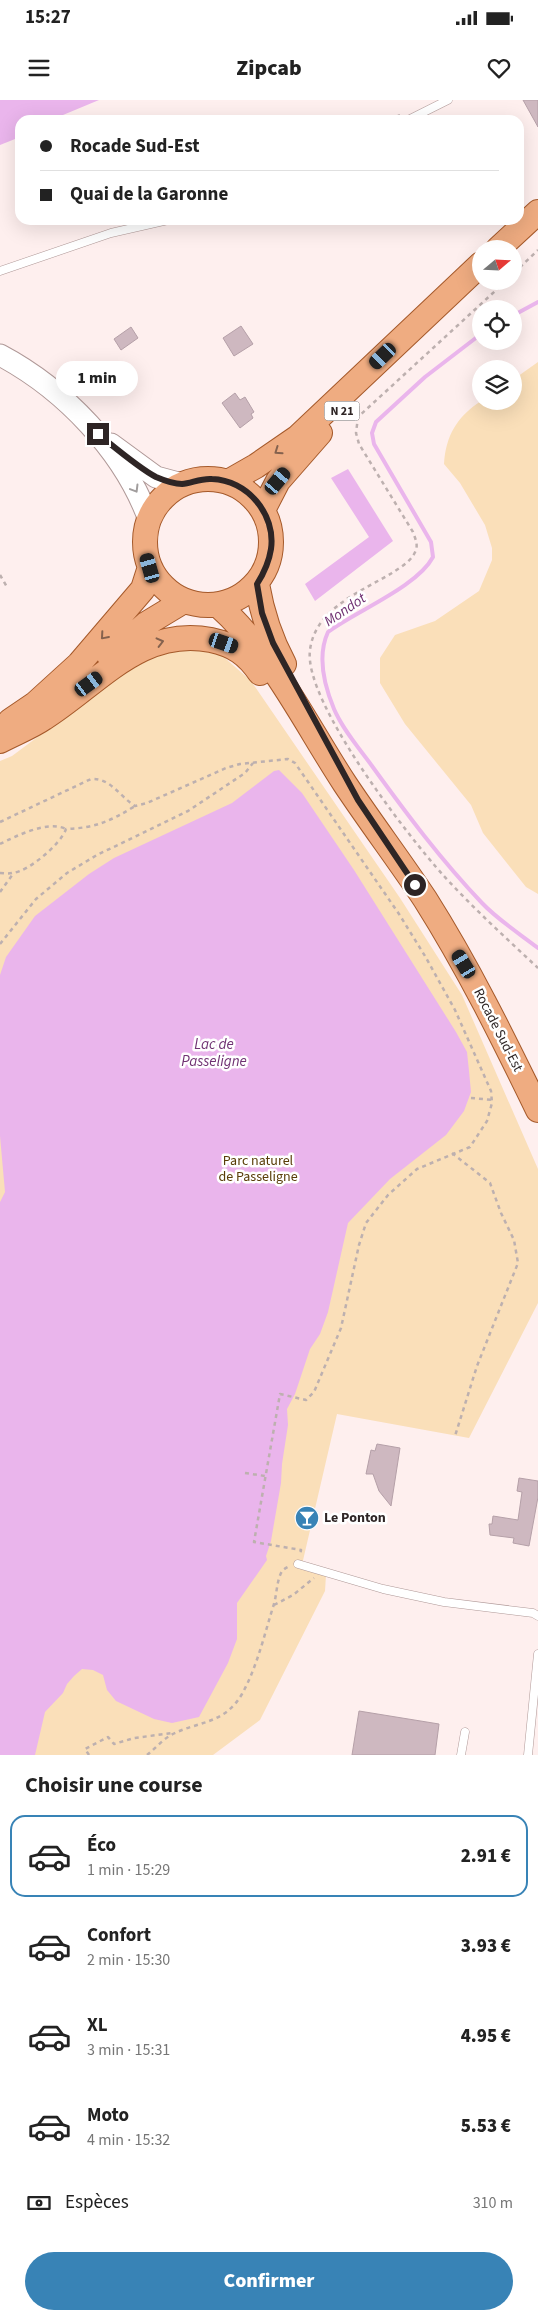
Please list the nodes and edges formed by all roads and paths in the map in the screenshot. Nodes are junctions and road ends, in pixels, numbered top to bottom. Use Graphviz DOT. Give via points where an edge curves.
graph roads {
  1 [pos="448,100"];
  2 [pos="418,115"];
  3 [pos="538,212"];
  4 [pos="148,225"];
  5 [pos="524,225"];
  6 [pos="524,225"];
  7 [pos="538,225"];
  8 [pos="508,240"];
  9 [pos="521,240"];
  10 [pos="538,250"];
  11 [pos="522,265"];
  12 [pos="0,271"];
  13 [pos="472,273"];
  14 [pos="472,283"];
  15 [pos="496,290"];
  16 [pos="0,356"];
  17 [pos="98,434"];
  18 [pos="228,482"];
  19 [pos="182,484"];
  20 [pos="263,510"];
  21 [pos="149,520"];
  22 [pos="150,568"];
  23 [pos="0,575"];
  24 [pos="257,584"];
  25 [pos="7,587"];
  26 [pos="184,601"];
  27 [pos="218,605"];
  28 [pos="0,727"];
  29 [pos="0,740"];
  30 [pos="253,763"];
  31 [pos="358,800"];
  32 [pos="135,806"];
  33 [pos="0,822"];
  34 [pos="66,829"];
  35 [pos="0,844"];
  36 [pos="0,873"];
  37 [pos="13,874"];
  38 [pos="0,892"];
  39 [pos="0,944"];
  40 [pos="538,968"];
  41 [pos="472,1098"];
  42 [pos="493,1100"];
  43 [pos="538,1110"];
  44 [pos="452,1153"];
  45 [pos="455,1436"];
  46 [pos="245,1473"];
  47 [pos="265,1476"];
  48 [pos="298,1564"];
  49 [pos="322,1571"];
  50 [pos="274,1605"];
  51 [pos="538,1616"];
  52 [pos="538,1654"];
  53 [pos="178,1732"];
  54 [pos="465,1732"];
  55 [pos="89,1755"];
  56 [pos="147,1755"];
  57 [pos="461,1755"];
  58 [pos="528,1755"];
  1 -- 2 [label="lane"];
  3 -- 5 [label="main road"];
  4 -- 12 [label="lane"];
  6 -- 8 [label="main road"];
  7 -- 9 [label="main road"];
  10 -- 11 [label="path"];
  13 -- 18 [label="main road, N 21, one-way" via="298,437"];
  14 -- 20 [label="main road, N 21" via="311,442 278,481"];
  15 -- 40 [label="path" via="358,417 356,433 359,444 413,532 417,548 403,565 326,615 315,629 309,660 320,698 338,731 400,821 443,875"];
  16 -- 17 [label="street" via="30,372"];
  17 -- 19 [label="street" via="156,476"];
  17 -- 21 [label="street, one-way" via="137,491"];
  18 -- 19 [label="main road" via="212,478"];
  18 -- 20 [label="main road" via="242,488"];
  19 -- 21 [label="main road" via="156,505"];
  20 -- 24 [label="main road" via="270,528 272,548 267,567"];
  21 -- 22 [label="main road" via="145,552"];
  22 -- 26 [label="main road" via="164,587"];
  22 -- 28 [label="main road, one-way" via="138,594 79,664 35,704"];
  23 -- 25 [label="path"];
  24 -- 27 [label="main road" via="239,598"];
  24 -- 31 [label="main road, Rocade Sud-Est" via="262,613 273,643"];
  26 -- 27 [label="main road" via="200,606"];
  26 -- 29 [label="main road" via="146,624 42,711"];
  27 -- 31 [label="main road, Rocade Sud-Est" via="240,625 258,649"];
  29 -- 31 [label="main road, one-way" via="44,718 104,673 147,646 182,638 200,638 235,647 250,658 337,785"];
  30 -- 32 [label="path" via="226,768"];
  30 -- 39 [label="path" via="245,773 188,811 67,873 36,899"];
  30 -- 42 [label="path" via="288,758 295,763 425,956 463,1026"];
  31 -- 43 [label="main road, Rocade Sud-Est" via="425,900 483,997"];
  32 -- 33 [label="path" via="114,786 91,779"];
  32 -- 34 [label="path" via="89,828"];
  34 -- 35 [label="path" via="22,832"];
  34 -- 37 [label="path" via="40,860"];
  36 -- 37 [label="path"];
  37 -- 38 [label="path"];
  41 -- 42 [label="path"];
  42 -- 44 [label="path" via="487,1121 475,1142 470,1148"];
  44 -- 45 [label="path" via="490,1183 514,1240 518,1263 477,1366"];
  44 -- 47 [label="path" via="417,1169 388,1194 366,1223 341,1328 314,1392 306,1400 280,1394"];
  46 -- 47 [label="path"];
  47 -- 48 [label="path" via="254,1542 301,1550"];
  48 -- 49 [label="lane"];
  48 -- 50 [label="path" via="288,1566 282,1573 276,1586"];
  49 -- 50 [label="path" via="293,1595"];
  49 -- 51 [label="lane" via="444,1602"];
  50 -- 53 [label="path" via="255,1663 242,1694 233,1706 200,1726"];
  52 -- 58 [label="lane"];
  53 -- 55 [label="path" via="114,1744 108,1736 85,1749"];
  53 -- 56 [label="path"];
  54 -- 57 [label="lane"];
}
